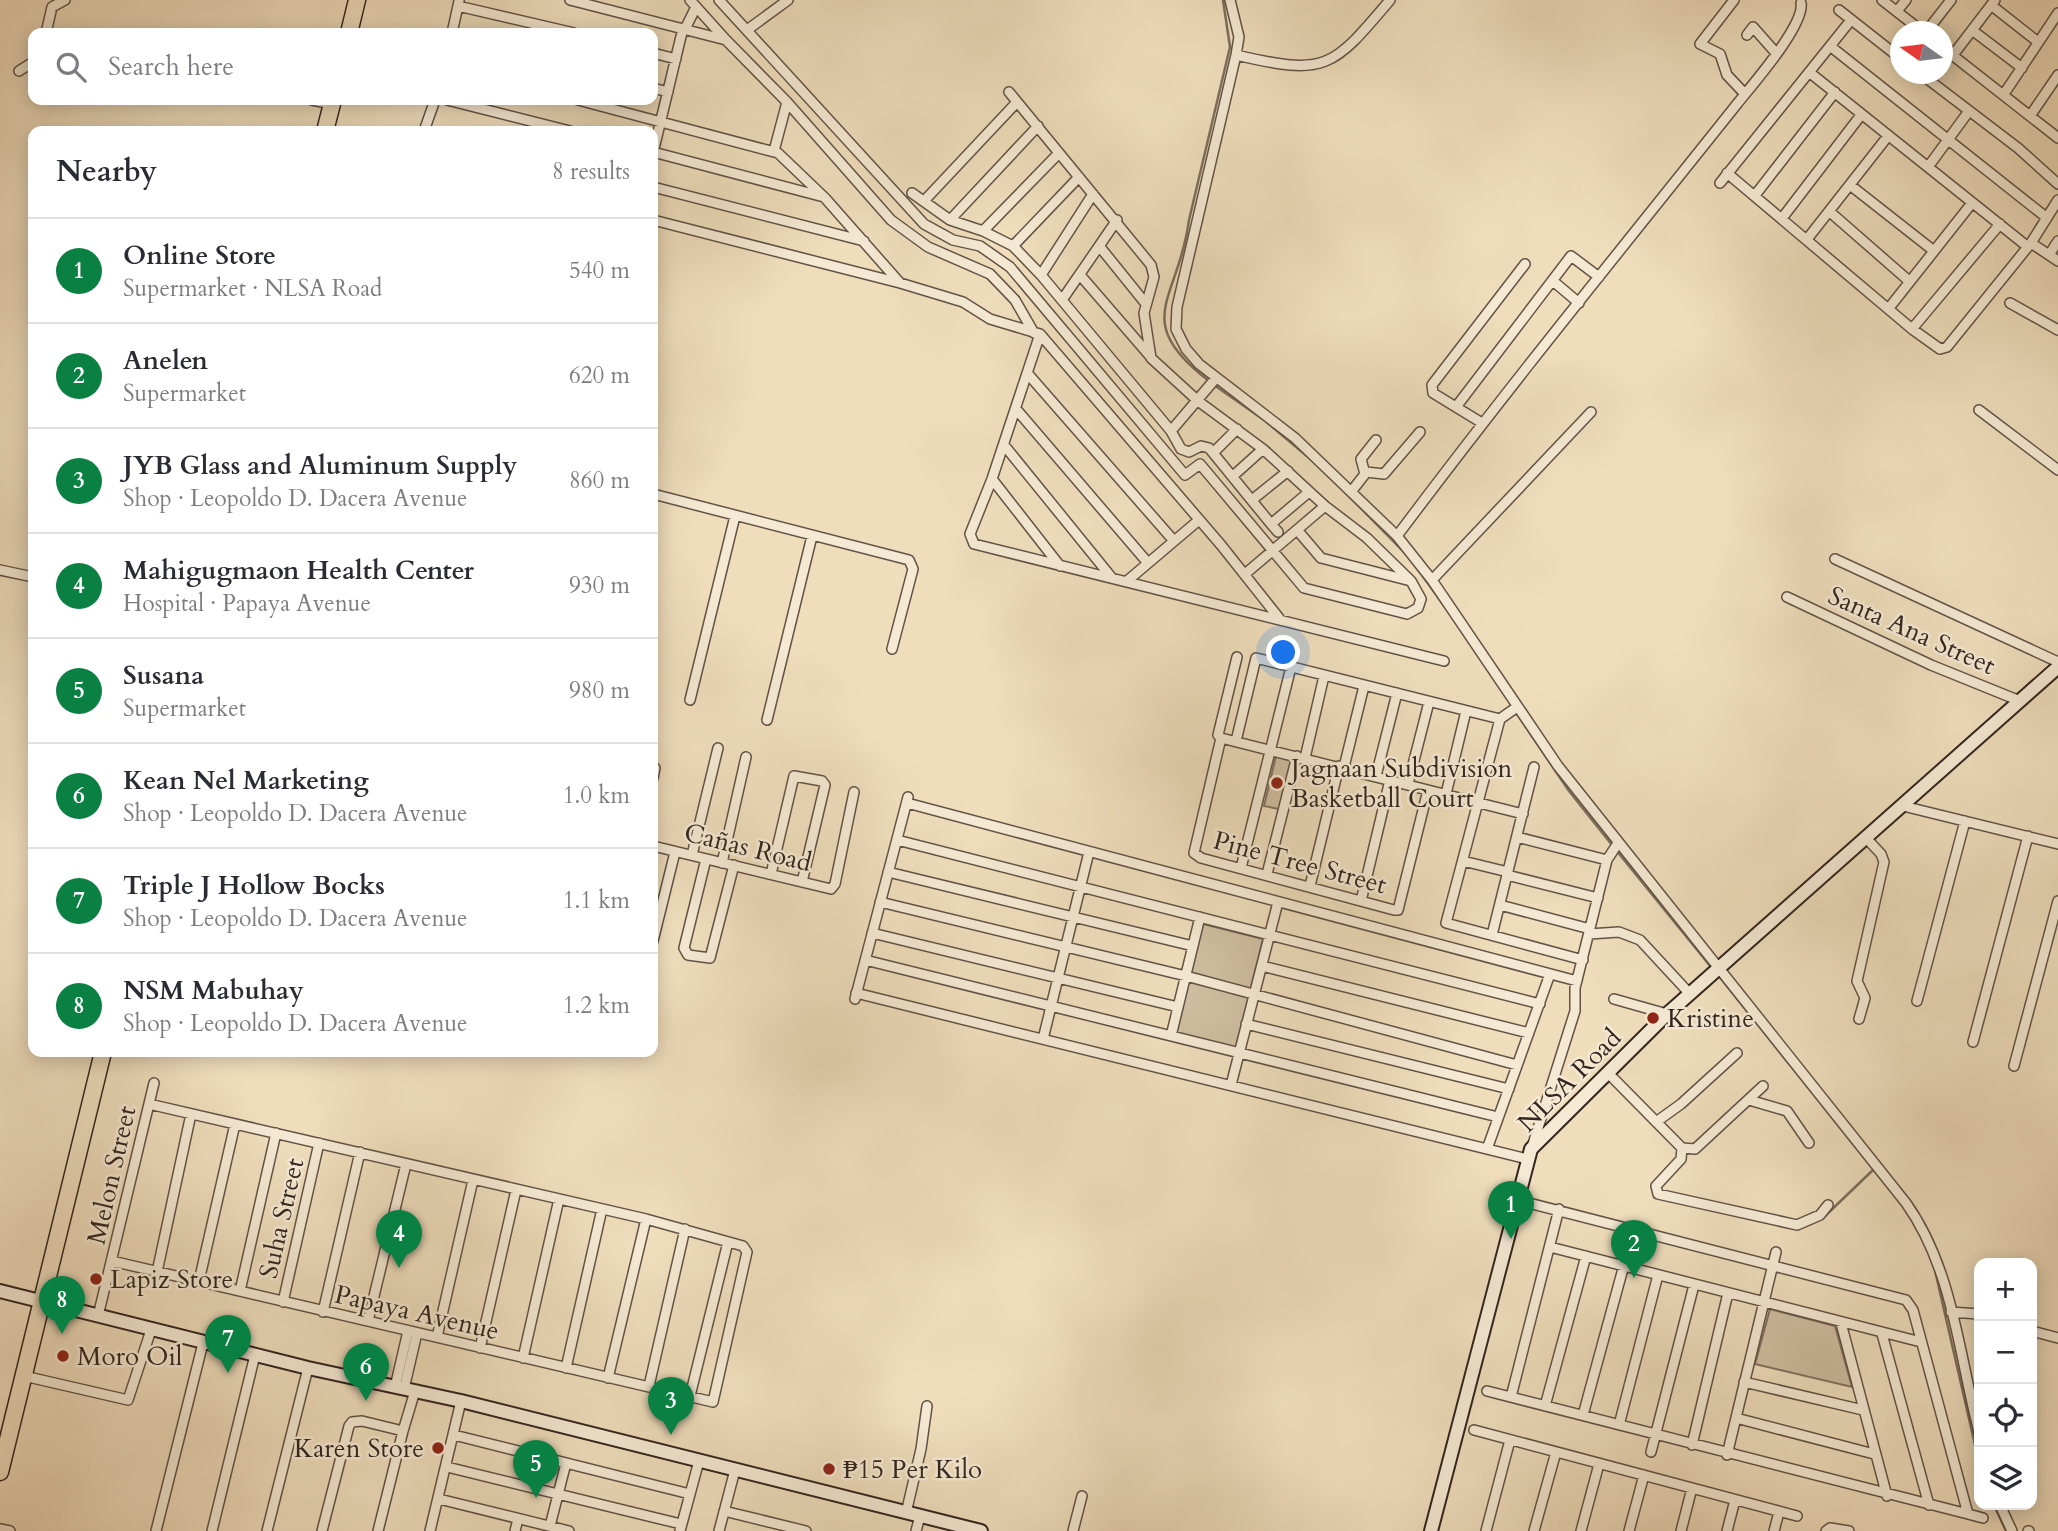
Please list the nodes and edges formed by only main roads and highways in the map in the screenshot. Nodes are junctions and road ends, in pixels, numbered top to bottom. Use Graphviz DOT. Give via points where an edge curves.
graph roads {
  1 [pos="357,0"];
  2 [pos="350,28"];
  3 [pos="331,105"];
  4 [pos="326,126"];
  5 [pos="2058,665"];
  6 [pos="102,1057"];
  7 [pos="0,1292"];
  8 [pos="42,1301"];
  9 [pos="0,1472"];
  10 [pos="981,1531"];
  11 [pos="1431,1531"];
  1 -- 2 [label="highway"];
  3 -- 4 [label="highway"];
  5 -- 11 [label="main road, NLSA Road" via="1667,1014 1529,1154"];
  6 -- 8 [label="highway"];
  7 -- 8 [label="main road"];
  8 -- 9 [label="highway"];
  8 -- 10 [label="main road"];
}
